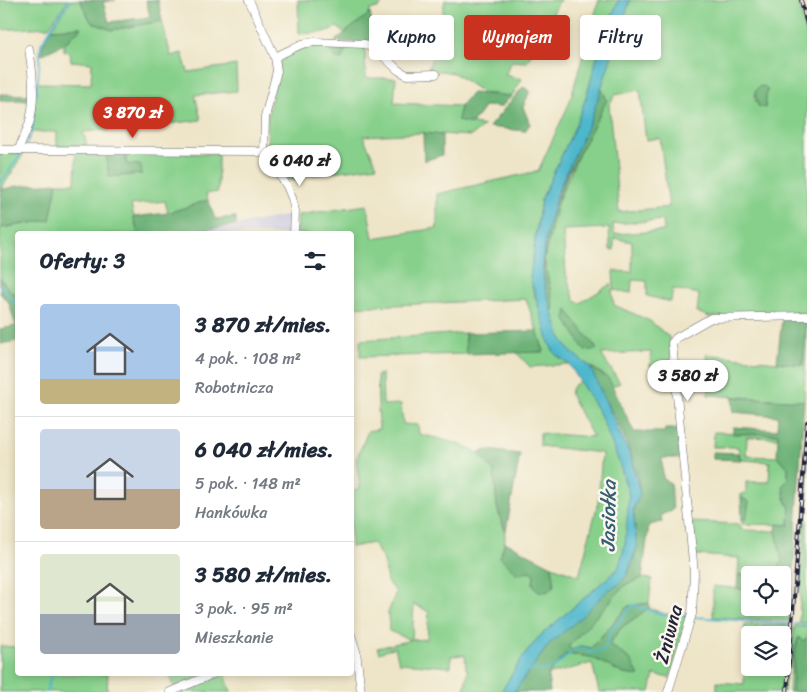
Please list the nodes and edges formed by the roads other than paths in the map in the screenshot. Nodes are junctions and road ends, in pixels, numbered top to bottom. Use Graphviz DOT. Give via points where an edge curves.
graph roads {
  1 [pos="248,0"];
  2 [pos="30,50"];
  3 [pos="275,57"];
  4 [pos="436,74"];
  5 [pos="0,150"];
  6 [pos="19,150"];
  7 [pos="264,153"];
  8 [pos="294,231"];
  9 [pos="807,316"];
  10 [pos="354,645"];
  11 [pos="208,676"];
  12 [pos="170,692"];
  13 [pos="361,692"];
  14 [pos="668,692"];
  1 -- 3 [label="street"];
  2 -- 6 [label="street" via="31,105 29,123"];
  3 -- 4 [label="street" via="314,42 365,44 407,74"];
  3 -- 7 [label="street" via="276,71 265,117"];
  5 -- 6 [label="street"];
  6 -- 7 [label="street"];
  7 -- 8 [label="street" via="292,198"];
  9 -- 14 [label="street, Żniwna" via="711,318 672,343 694,585 692,614"];
  10 -- 13 [label="street"];
  11 -- 12 [label="street"];
}
